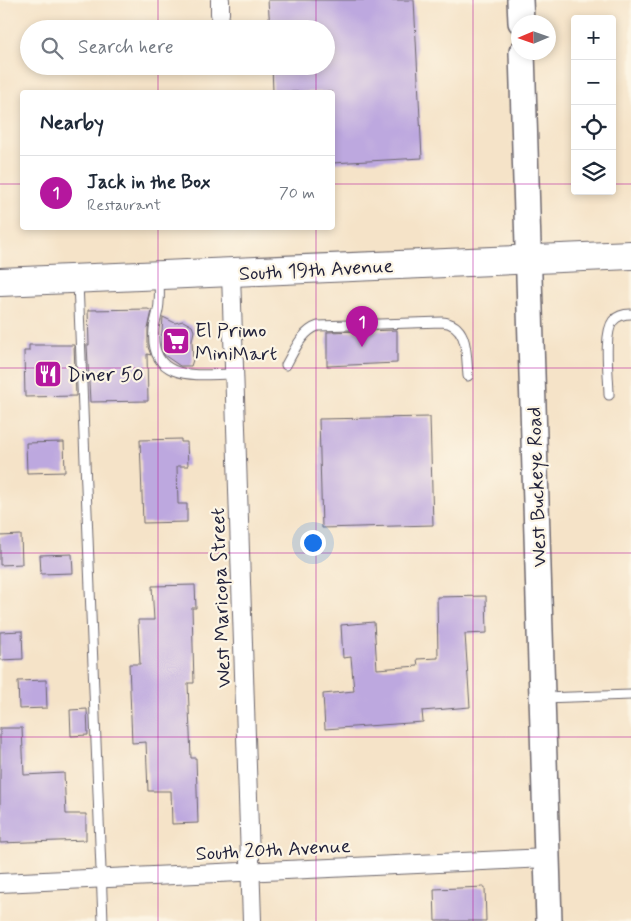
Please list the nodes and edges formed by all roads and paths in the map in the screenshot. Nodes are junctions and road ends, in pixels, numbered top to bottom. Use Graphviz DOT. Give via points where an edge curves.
graph roads {
  1 [pos="520,0"];
  2 [pos="521,15"];
  3 [pos="522,60"];
  4 [pos="631,255"];
  5 [pos="529,259"];
  6 [pos="230,274"];
  7 [pos="158,276"];
  8 [pos="78,279"];
  9 [pos="0,282"];
  10 [pos="631,314"];
  11 [pos="286,365"];
  12 [pos="234,374"];
  13 [pos="468,376"];
  14 [pos="609,395"];
  15 [pos="631,695"];
  16 [pos="543,698"];
  17 [pos="548,858"];
  18 [pos="251,871"];
  19 [pos="101,878"];
  20 [pos="0,883"];
  21 [pos="103,921"];
  22 [pos="252,921"];
  23 [pos="550,921"];
  1 -- 2 [label="main road"];
  3 -- 5 [label="main road, West Buckeye Road"];
  4 -- 5 [label="main road, South 19th Avenue"];
  5 -- 6 [label="main road, South 19th Avenue"];
  5 -- 16 [label="main road, West Buckeye Road"];
  6 -- 7 [label="main road, South 19th Avenue"];
  6 -- 12 [label="street, West Maricopa Street"];
  7 -- 8 [label="main road, South 19th Avenue"];
  7 -- 12 [label="lane" via="160,303 154,342 162,364 180,373"];
  8 -- 9 [label="main road, South 19th Avenue"];
  8 -- 19 [label="lane"];
  10 -- 14 [label="lane" via="621,314 608,330"];
  11 -- 13 [label="lane" via="303,337 311,328 318,326 442,322 460,328 466,346"];
  12 -- 18 [label="street, West Maricopa Street"];
  15 -- 16 [label="lane"];
  16 -- 17 [label="main road, West Buckeye Road"];
  17 -- 18 [label="street, South 20th Avenue"];
  17 -- 23 [label="main road, West Buckeye Road"];
  18 -- 19 [label="street, South 20th Avenue"];
  18 -- 22 [label="street, West Maricopa Street"];
  19 -- 20 [label="street, South 20th Avenue"];
  19 -- 21 [label="lane"];
}
